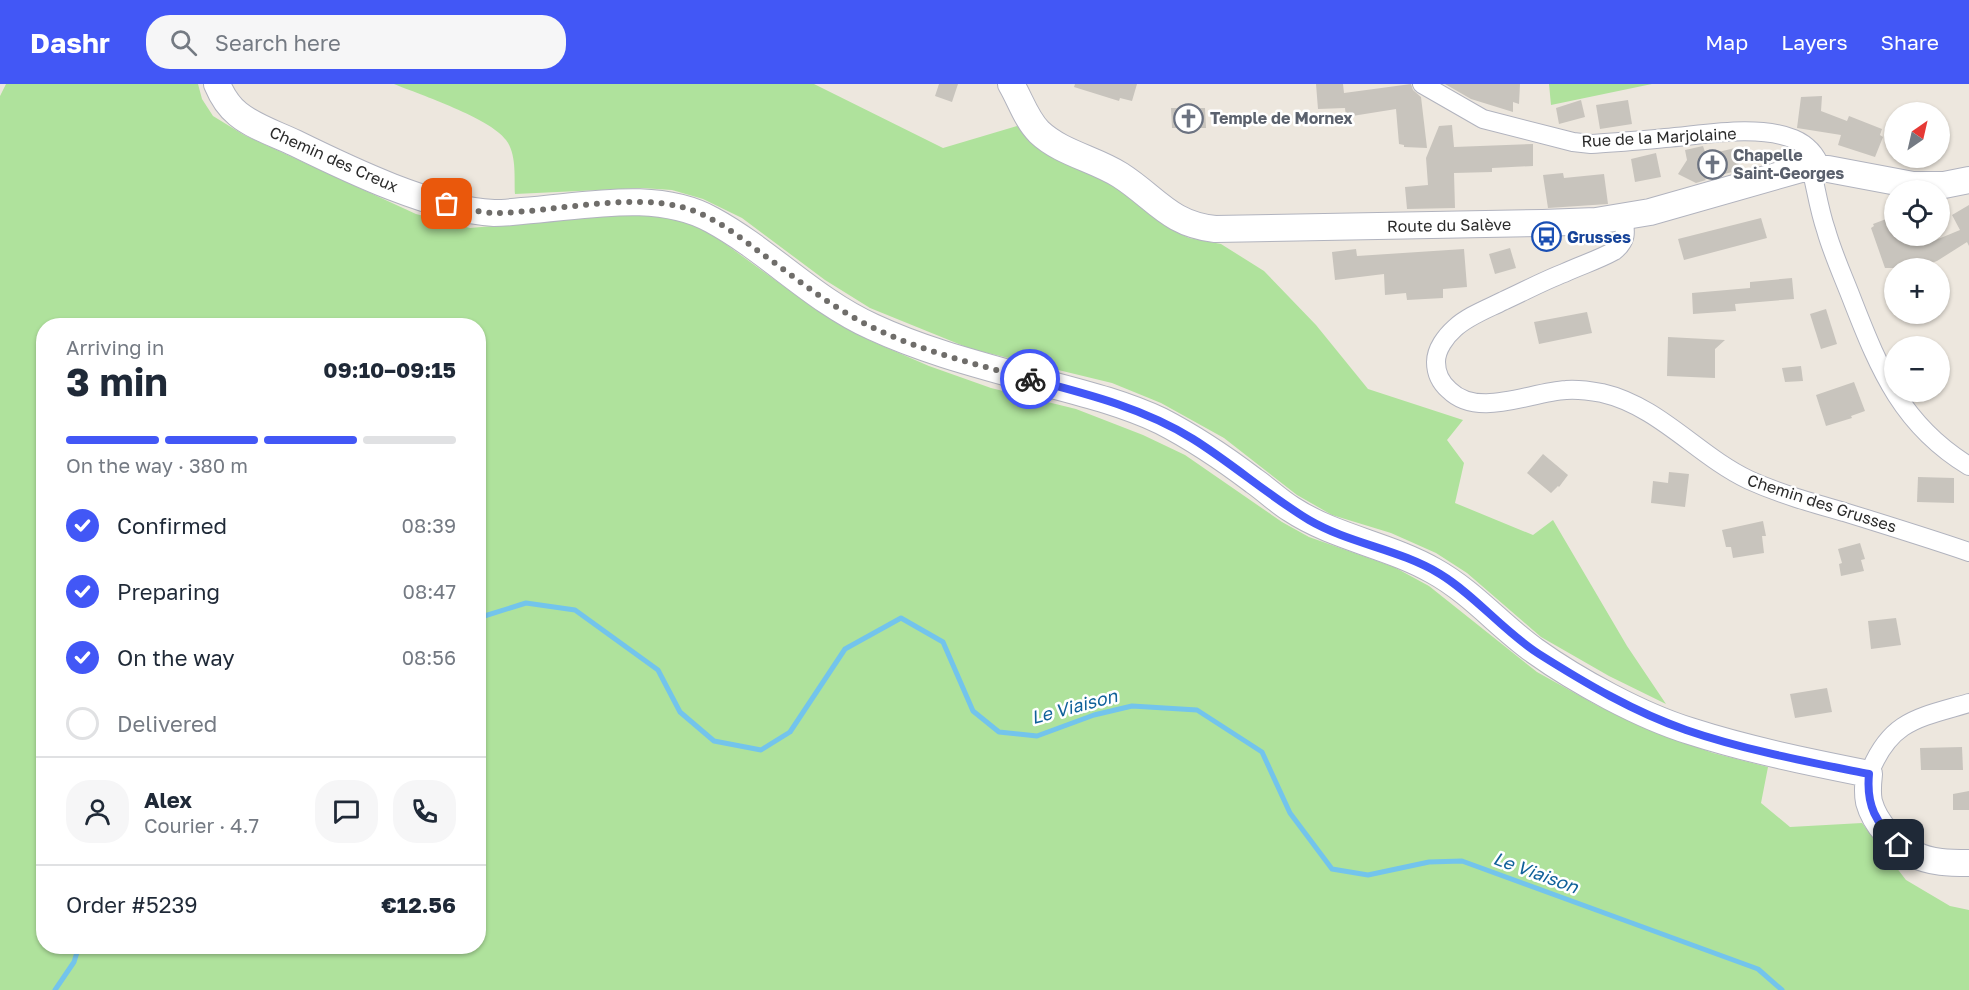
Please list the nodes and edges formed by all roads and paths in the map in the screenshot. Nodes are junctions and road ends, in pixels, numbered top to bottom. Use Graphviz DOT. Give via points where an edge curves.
graph roads {
  1 [pos="217,84"];
  2 [pos="1011,84"];
  3 [pos="1422,84"];
  4 [pos="1816,168"];
  5 [pos="1969,180"];
  6 [pos="1623,217"];
  7 [pos="1969,466"];
  8 [pos="1969,552"];
  9 [pos="1969,703"];
  10 [pos="1869,774"];
  11 [pos="1969,863"];
  1 -- 10 [label="street, Chemin des Creux" via="228,105 241,116 311,151 431,200 494,213 630,202 682,207 703,215 824,299 873,327 952,358 1095,396 1164,423 1194,439 1313,522 1397,553 1442,575 1537,653 1654,717 1794,759"];
  2 -- 6 [label="street, Route du Salève" via="1031,122 1045,137 1121,176 1177,218 1202,227 1543,223"];
  3 -- 4 [label="street, Rue de la Marjolaine" via="1483,120 1573,142 1772,133 1809,147 1819,160"];
  4 -- 5 [label="street, Route du Salève" via="1912,185"];
  4 -- 6 [label="street, Route du Salève" via="1791,171"];
  4 -- 7 [label="street" via="1826,229 1882,372 1920,428 1947,453"];
  6 -- 8 [label="street, Chemin des Grusses" via="1626,236 1614,251 1477,313 1456,327 1444,340 1436,362 1444,386 1464,400 1488,404 1566,390 1604,394 1639,406 1714,460 1761,486"];
  9 -- 10 [label="street" via="1903,726 1885,742"];
  10 -- 11 [label="street" via="1869,802 1887,834 1899,845 1929,859"];
}
